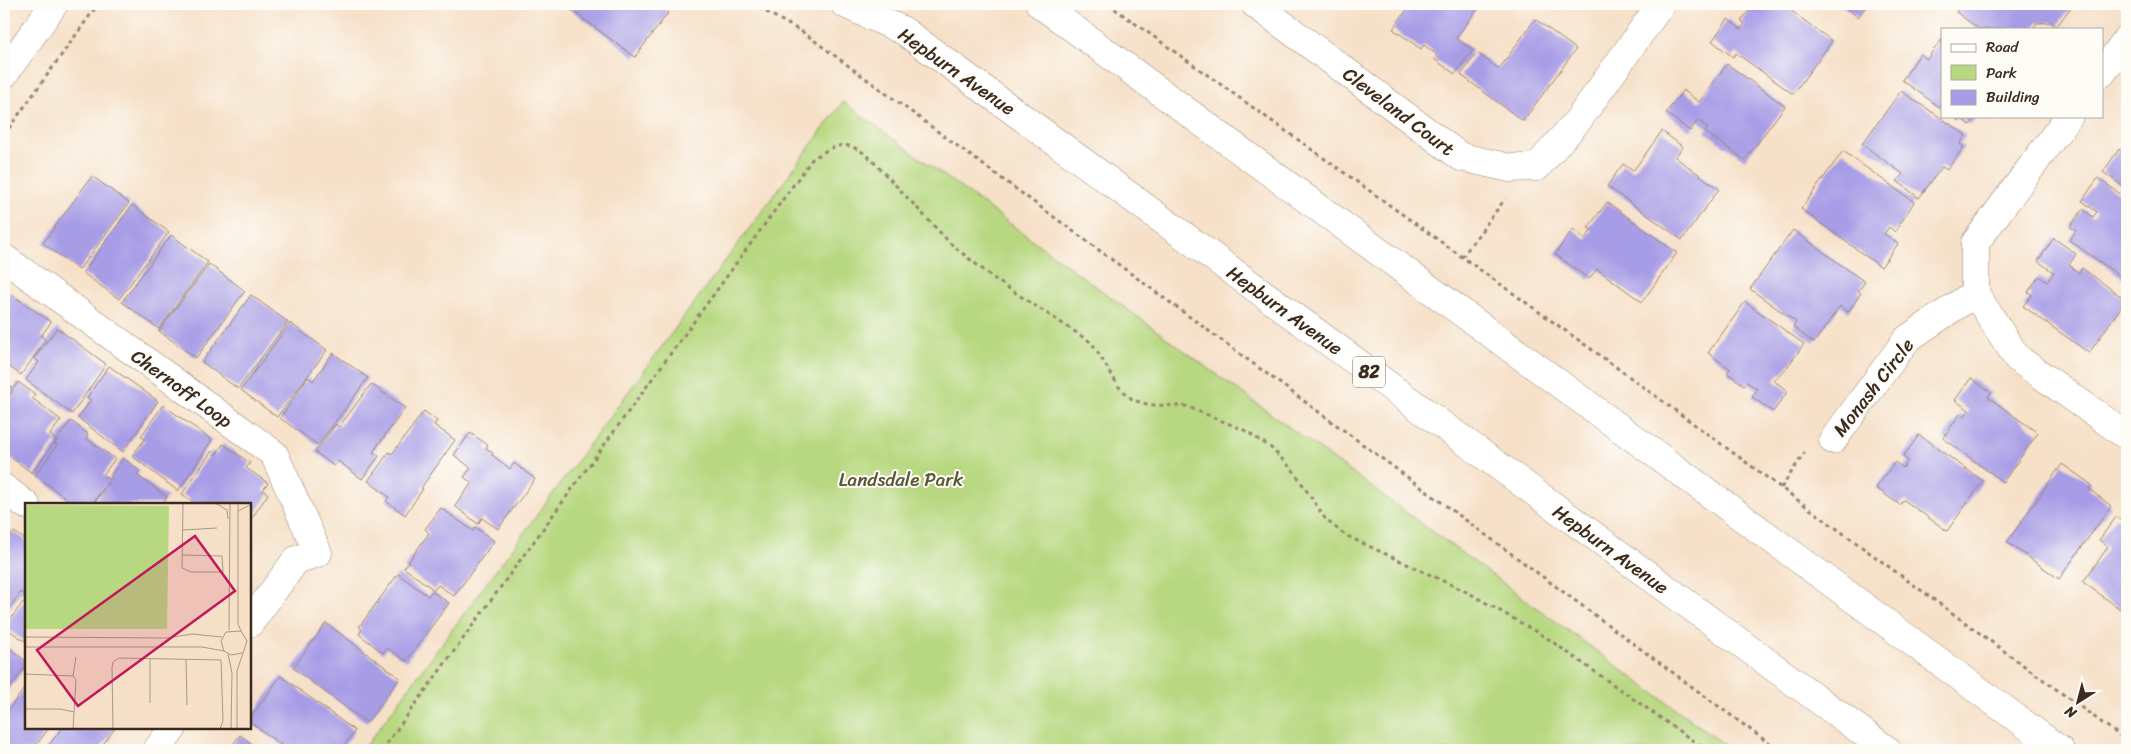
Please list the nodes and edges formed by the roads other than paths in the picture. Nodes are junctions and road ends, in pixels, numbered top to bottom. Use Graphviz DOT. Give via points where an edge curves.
graph roads {
  1 [pos="54,4"];
  2 [pos="845,4"];
  3 [pos="1040,4"];
  4 [pos="1255,4"];
  5 [pos="1661,4"];
  6 [pos="2127,39"];
  7 [pos="2104,69"];
  8 [pos="4,74"];
  9 [pos="2068,118"];
  10 [pos="4,258"];
  11 [pos="1975,293"];
  12 [pos="2127,436"];
  13 [pos="1833,440"];
  14 [pos="4,488"];
  15 [pos="25,504"];
  16 [pos="251,622"];
  17 [pos="172,729"];
  18 [pos="157,750"];
  19 [pos="1887,750"];
  20 [pos="2060,750"];
  1 -- 8 [label="main road"];
  2 -- 19 [label="main road, Hepburn Avenue / 82" via="904,31"];
  3 -- 20 [label="main road"];
  4 -- 5 [label="main road, Cleveland Court" via="1461,157 1510,168 1537,167 1578,119"];
  6 -- 7 [label="main road"];
  9 -- 11 [label="main road" via="1975,242"];
  10 -- 16 [label="main road, Chernoff Loop" via="274,454 318,553 296,560"];
  11 -- 12 [label="main road" via="2017,358"];
  11 -- 13 [label="main road, Monash Circle" via="1907,339"];
  14 -- 15 [label="main road"];
  17 -- 18 [label="main road"];
}
